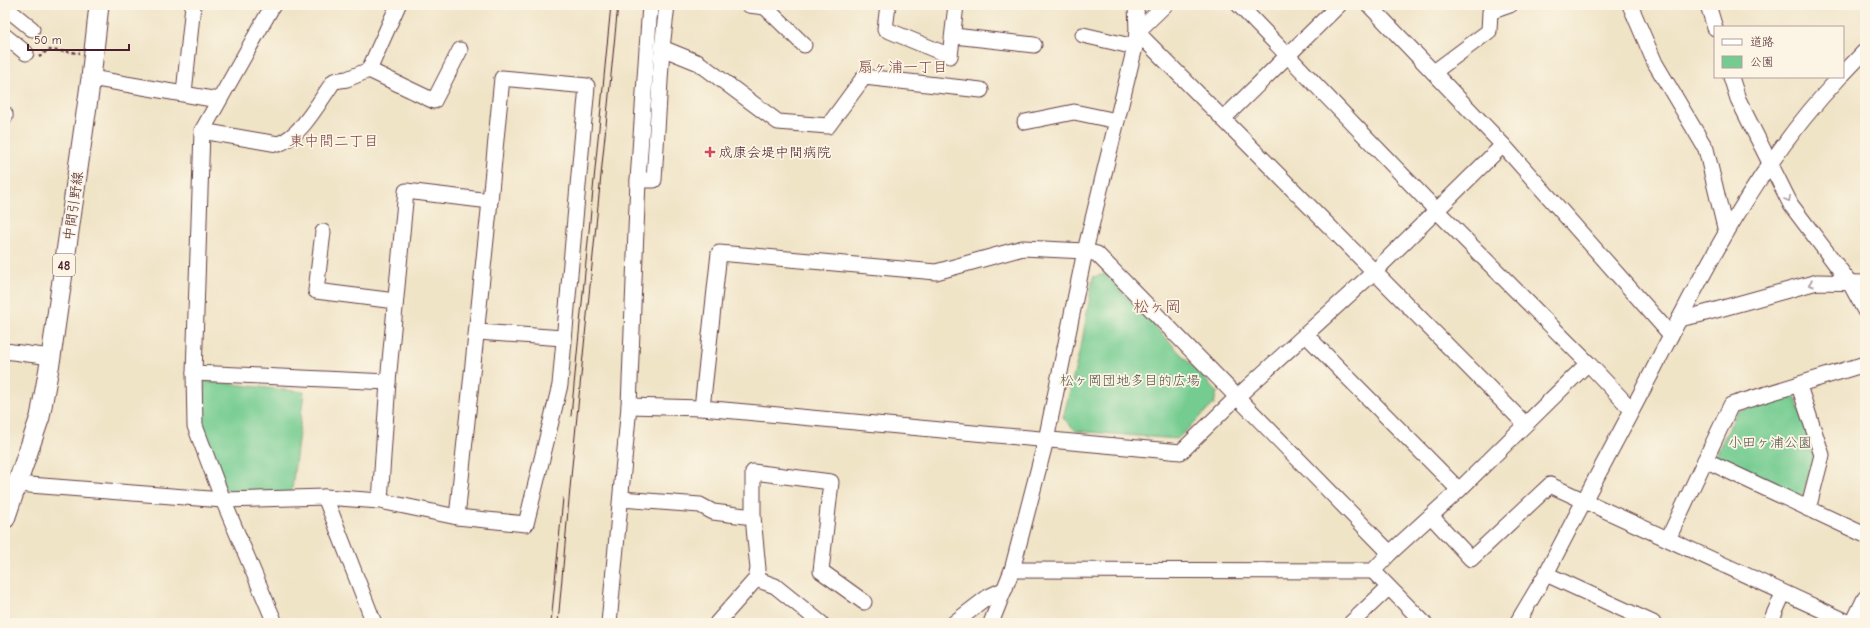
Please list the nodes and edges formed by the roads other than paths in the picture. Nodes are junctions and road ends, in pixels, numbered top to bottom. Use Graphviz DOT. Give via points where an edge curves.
graph roads {
  1 [pos="99,5"];
  2 [pos="193,5"];
  3 [pos="273,5"];
  4 [pos="398,5"];
  5 [pos="650,5"];
  6 [pos="667,5"];
  7 [pos="749,5"];
  8 [pos="888,5"];
  9 [pos="956,5"];
  10 [pos="1136,5"];
  11 [pos="1165,5"];
  12 [pos="1239,5"];
  13 [pos="1338,5"];
  14 [pos="1369,5"];
  15 [pos="1510,5"];
  16 [pos="1630,5"];
  17 [pos="1708,5"];
  18 [pos="5,7"];
  19 [pos="1714,26"];
  20 [pos="32,30"];
  21 [pos="1083,35"];
  22 [pos="5,36"];
  23 [pos="954,36"];
  24 [pos="1136,39"];
  25 [pos="804,45"];
  26 [pos="1034,45"];
  27 [pos="662,48"];
  28 [pos="460,50"];
  29 [pos="1865,51"];
  30 [pos="26,53"];
  31 [pos="1288,56"];
  32 [pos="369,70"];
  33 [pos="1434,72"];
  34 [pos="1844,73"];
  35 [pos="91,78"];
  36 [pos="1731,78"];
  37 [pos="1839,78"];
  38 [pos="981,90"];
  39 [pos="184,93"];
  40 [pos="218,100"];
  41 [pos="1223,119"];
  42 [pos="1117,120"];
  43 [pos="1025,122"];
  44 [pos="202,131"];
  45 [pos="1503,145"];
  46 [pos="1770,165"];
  47 [pos="638,180"];
  48 [pos="490,201"];
  49 [pos="1436,210"];
  50 [pos="323,232"];
  51 [pos="1726,232"];
  52 [pos="1085,250"];
  53 [pos="1374,272"];
  54 [pos="1850,283"];
  55 [pos="1865,283"];
  56 [pos="396,302"];
  57 [pos="1865,311"];
  58 [pos="1679,319"];
  59 [pos="478,332"];
  60 [pos="1671,335"];
  61 [pos="1307,336"];
  62 [pos="563,338"];
  63 [pos="5,351"];
  64 [pos="51,357"];
  65 [pos="1588,363"];
  66 [pos="1865,364"];
  67 [pos="194,373"];
  68 [pos="388,382"];
  69 [pos="1799,386"];
  70 [pos="1237,397"];
  71 [pos="629,406"];
  72 [pos="702,408"];
  73 [pos="1632,410"];
  74 [pos="1525,424"];
  75 [pos="1046,440"];
  76 [pos="1705,460"];
  77 [pos="18,484"];
  78 [pos="1459,490"];
  79 [pos="325,497"];
  80 [pos="621,499"];
  81 [pos="223,500"];
  82 [pos="380,500"];
  83 [pos="1583,500"];
  84 [pos="1808,509"];
  85 [pos="1431,516"];
  86 [pos="457,517"];
  87 [pos="753,518"];
  88 [pos="5,519"];
  89 [pos="1865,535"];
  90 [pos="1668,539"];
  91 [pos="1390,553"];
  92 [pos="1012,570"];
  93 [pos="1373,571"];
  94 [pos="1546,574"];
  95 [pos="756,579"];
  96 [pos="1388,588"];
  97 [pos="1005,589"];
  98 [pos="1783,594"];
  99 [pos="1865,598"];
  100 [pos="864,602"];
  101 [pos="275,623"];
  102 [pos="374,623"];
  103 [pos="609,623"];
  104 [pos="717,623"];
  105 [pos="821,623"];
  106 [pos="954,623"];
  107 [pos="991,623"];
  108 [pos="1351,623"];
  109 [pos="1424,623"];
  110 [pos="1517,623"];
  111 [pos="1653,623"];
  112 [pos="1770,623"];
  113 [pos="1850,623"];
  114 [pos="1853,623"];
  1 -- 35 [label="main road, 中間引野線 / 48"];
  2 -- 39 [label="street"];
  3 -- 40 [label="street"];
  4 -- 32 [label="street"];
  5 -- 47 [label="street"];
  6 -- 27 [label="street"];
  7 -- 25 [label="street" via="765,7"];
  8 -- 23 [label="street" via="885,29 950,56"];
  9 -- 23 [label="street"];
  10 -- 24 [label="street"];
  11 -- 24 [label="street"];
  12 -- 31 [label="street"];
  13 -- 31 [label="street"];
  14 -- 33 [label="street"];
  15 -- 33 [label="street" via="1490,12 1489,31"];
  16 -- 51 [label="street" via="1655,63 1706,149"];
  17 -- 19 [label="street"];
  18 -- 20 [label="street"];
  21 -- 24 [label="street"];
  22 -- 30 [label="street"];
  23 -- 26 [label="street"];
  24 -- 41 [label="street"];
  24 -- 42 [label="street"];
  27 -- 38 [label="street" via="699,63 778,122 828,126 864,77"];
  27 -- 47 [label="street" via="654,180"];
  28 -- 32 [label="street" via="434,101"];
  29 -- 34 [label="street"];
  31 -- 41 [label="street"];
  31 -- 49 [label="street"];
  32 -- 44 [label="street" via="334,81 295,135 286,142 278,144"];
  33 -- 45 [label="street"];
  35 -- 39 [label="street"];
  35 -- 64 [label="main road, 中間引野線 / 48"];
  36 -- 46 [label="street" via="1738,99"];
  37 -- 46 [label="street" via="1803,118"];
  39 -- 40 [label="street"];
  40 -- 44 [label="street"];
  41 -- 53 [label="street"];
  42 -- 43 [label="street" via="1074,112"];
  42 -- 52 [label="street"];
  44 -- 67 [label="street"];
  45 -- 49 [label="street"];
  45 -- 60 [label="street"];
  46 -- 51 [label="street"];
  46 -- 54 [label="street, one-way" via="1791,205"];
  47 -- 71 [label="street"];
  48 -- 56 [label="street" via="406,191"];
  48 -- 59 [label="street"];
  48 -- 62 [label="street" via="502,78 586,86"];
  49 -- 53 [label="street"];
  49 -- 65 [label="street"];
  50 -- 56 [label="street" via="316,290"];
  51 -- 58 [label="street"];
  52 -- 70 [label="street" via="1097,254"];
  52 -- 72 [label="street" via="1023,248 936,272 719,253"];
  52 -- 75 [label="street"];
  53 -- 61 [label="street"];
  53 -- 74 [label="street"];
  54 -- 55 [label="street"];
  54 -- 57 [label="street"];
  54 -- 58 [label="street, one-way" via="1817,282"];
  56 -- 68 [label="street"];
  58 -- 60 [label="street"];
  59 -- 62 [label="street"];
  59 -- 86 [label="street"];
  60 -- 73 [label="street"];
  61 -- 70 [label="street"];
  61 -- 78 [label="street"];
  62 -- 86 [label="street" via="560,385 526,524"];
  63 -- 64 [label="street"];
  64 -- 77 [label="main road, 中間引野線 / 48" via="40,417"];
  65 -- 73 [label="street"];
  65 -- 74 [label="street"];
  66 -- 69 [label="street"];
  67 -- 68 [label="street"];
  67 -- 81 [label="street" via="195,426"];
  68 -- 82 [label="street"];
  69 -- 76 [label="street" via="1731,405"];
  69 -- 84 [label="street" via="1822,455"];
  70 -- 75 [label="street" via="1181,452"];
  70 -- 91 [label="street"];
  71 -- 72 [label="street"];
  71 -- 80 [label="street"];
  72 -- 75 [label="street"];
  73 -- 83 [label="street"];
  74 -- 78 [label="street"];
  75 -- 92 [label="street"];
  76 -- 84 [label="street"];
  76 -- 90 [label="street"];
  77 -- 81 [label="street"];
  77 -- 88 [label="main road, 中間引野線 / 48"];
  78 -- 85 [label="street"];
  79 -- 81 [label="street"];
  79 -- 82 [label="street"];
  79 -- 102 [label="street"];
  80 -- 87 [label="street" via="700,505 714,512"];
  80 -- 103 [label="street"];
  81 -- 101 [label="street"];
  82 -- 86 [label="street"];
  83 -- 85 [label="street" via="1550,485 1471,559"];
  83 -- 90 [label="street"];
  83 -- 94 [label="street"];
  84 -- 89 [label="street"];
  85 -- 91 [label="street"];
  87 -- 95 [label="street" via="758,569"];
  87 -- 100 [label="street" via="753,472 831,482 821,571"];
  90 -- 98 [label="street"];
  91 -- 93 [label="street"];
  92 -- 93 [label="street"];
  92 -- 97 [label="street"];
  93 -- 96 [label="street"];
  94 -- 110 [label="street"];
  94 -- 111 [label="street"];
  95 -- 104 [label="street"];
  95 -- 105 [label="street" via="775,586"];
  96 -- 108 [label="street"];
  96 -- 109 [label="street"];
  97 -- 106 [label="street" via="988,597"];
  97 -- 107 [label="street"];
  98 -- 112 [label="street"];
  98 -- 113 [label="street"];
  99 -- 114 [label="street"];
}
